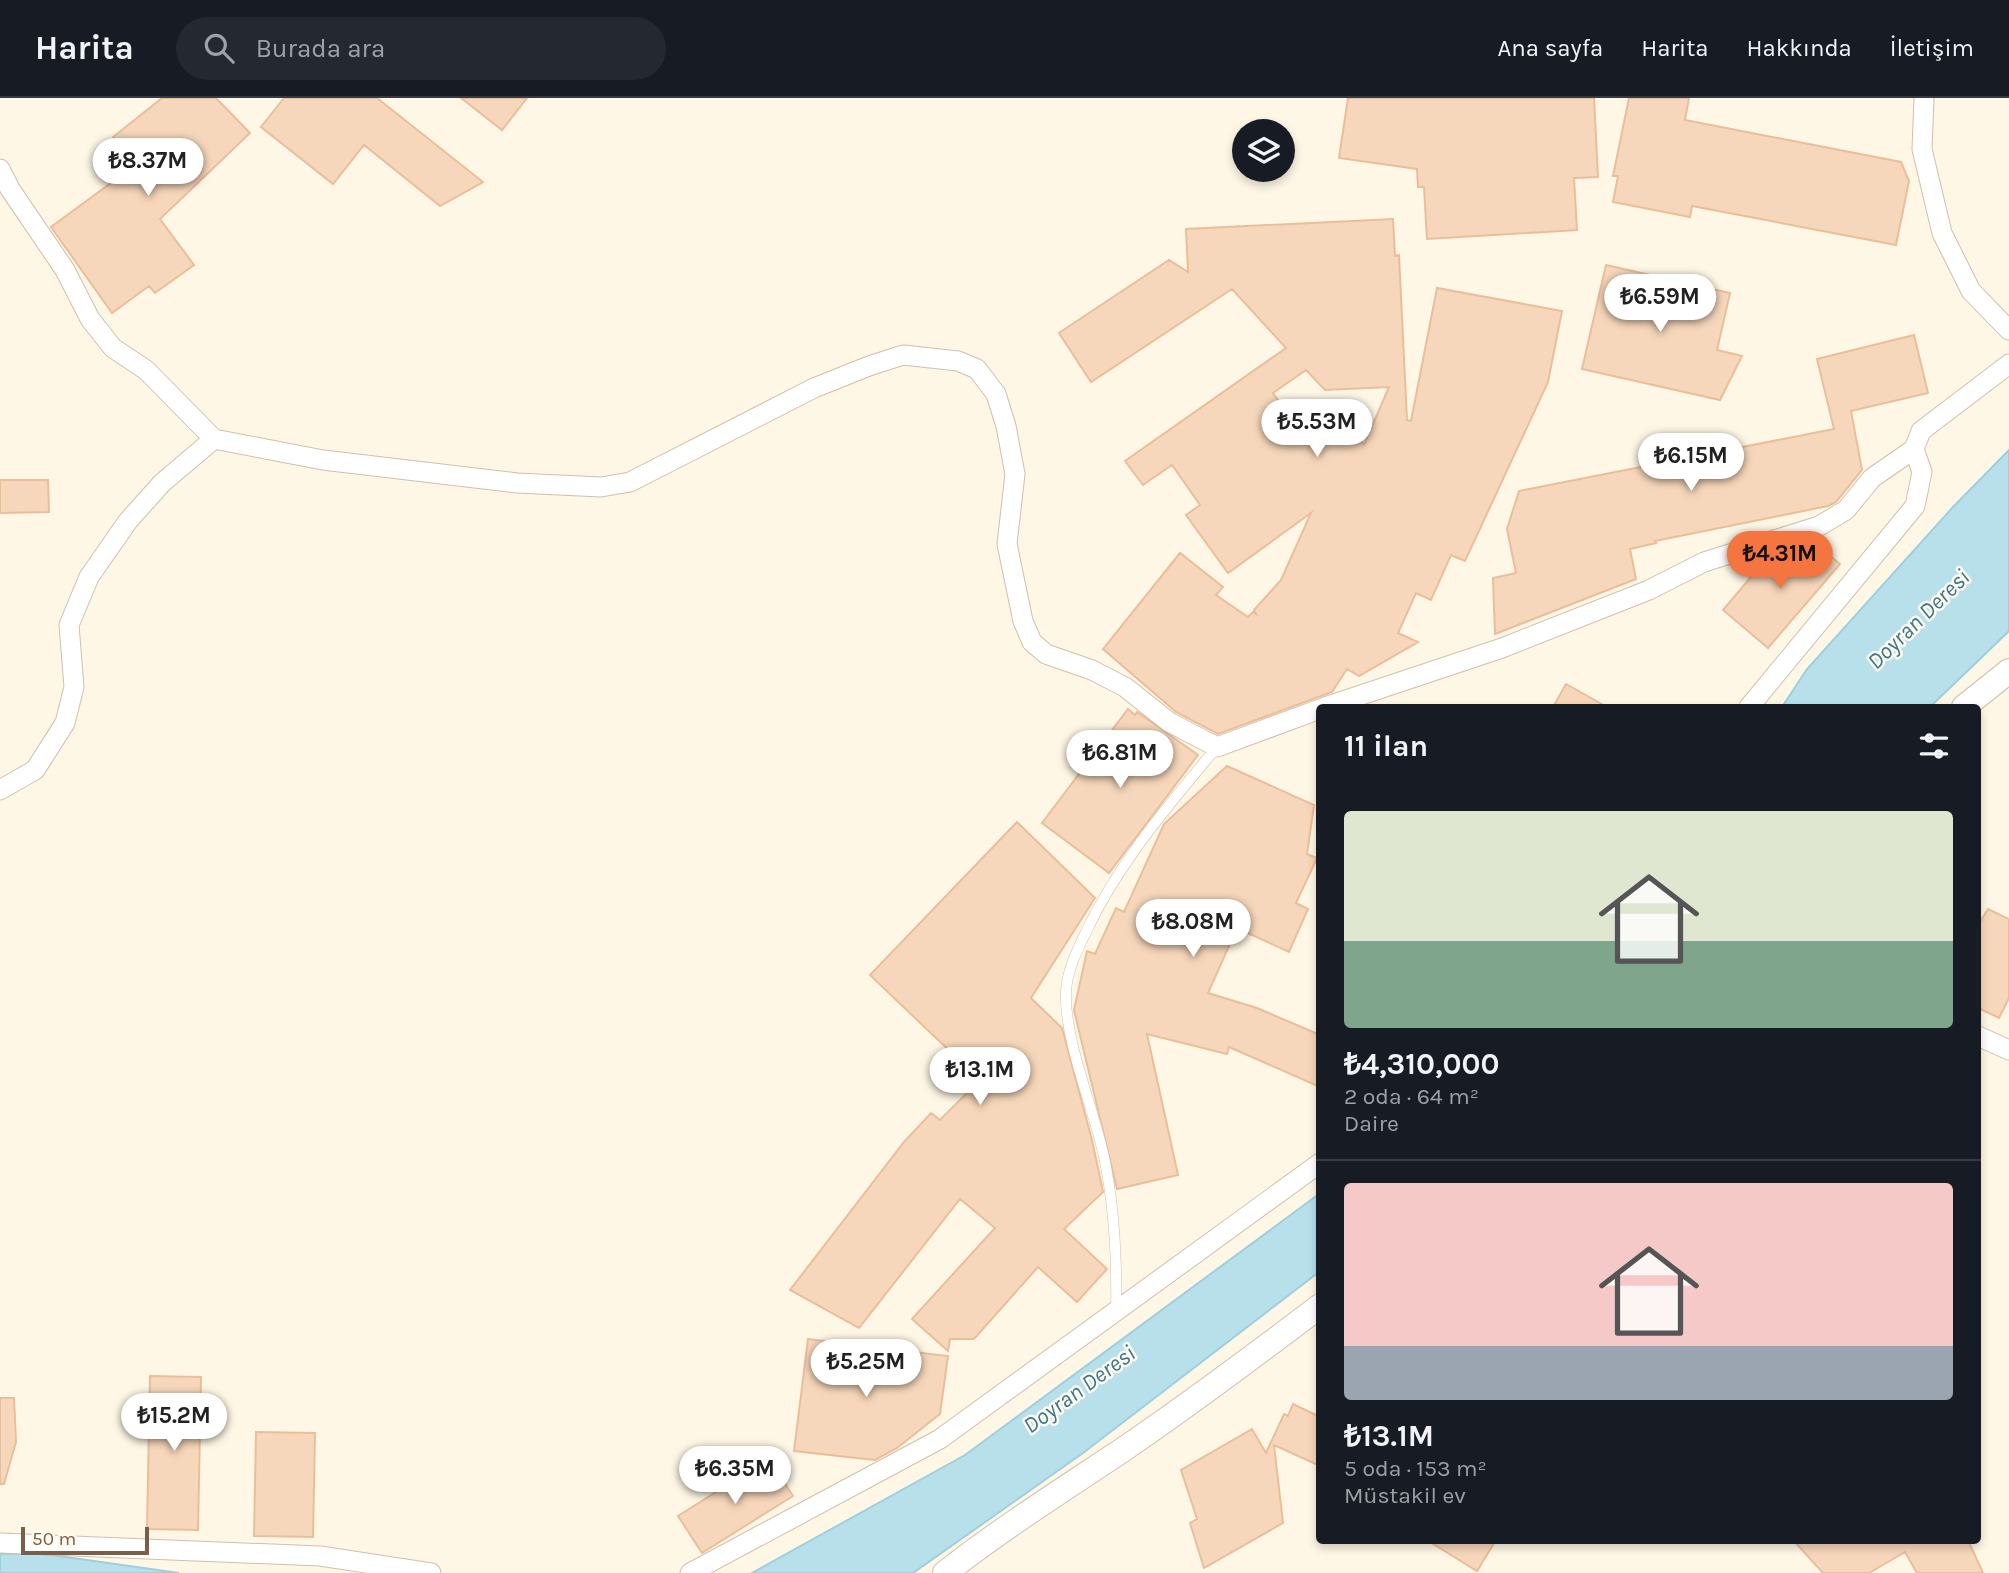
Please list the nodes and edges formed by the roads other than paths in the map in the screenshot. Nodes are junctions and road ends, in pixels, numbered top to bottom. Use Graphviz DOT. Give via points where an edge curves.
graph roads {
  1 [pos="1924,98"];
  2 [pos="0,169"];
  3 [pos="2009,330"];
  4 [pos="2008,366"];
  5 [pos="214,439"];
  6 [pos="1914,449"];
  7 [pos="2009,671"];
  8 [pos="1334,704"];
  9 [pos="1751,704"];
  10 [pos="1968,704"];
  11 [pos="1316,710"];
  12 [pos="1217,747"];
  13 [pos="0,790"];
  14 [pos="1981,1037"];
  15 [pos="2009,1050"];
  16 [pos="1316,1166"];
  17 [pos="1316,1309"];
  18 [pos="1116,1311"];
  19 [pos="0,1543"];
  20 [pos="431,1573"];
  21 [pos="690,1573"];
  22 [pos="945,1573"];
  1 -- 3 [label="street" via="1922,149 1942,233 1970,291"];
  2 -- 5 [label="street" via="65,270 90,319 113,348 146,370"];
  4 -- 6 [label="street" via="1921,431"];
  5 -- 12 [label="street" via="323,460 517,483 601,487 630,482 814,388 869,366 903,355 958,361 978,369 996,394 1006,426 1015,474 1007,544 1023,621 1032,642 1046,654 1125,687 1169,722"];
  5 -- 13 [label="street" via="153,492 89,577 69,625 74,687 65,723 35,770"];
  6 -- 8 [label="street" via="1871,478 1846,510 1819,526 1704,562 1650,590 1502,649"];
  6 -- 9 [label="street" via="1922,472 1915,506"];
  7 -- 10 [label="street"];
  11 -- 12 [label="street"];
  12 -- 18 [label="lane" via="1140,839 1103,896 1071,964 1066,993 1072,1035 1104,1158 1118,1243"];
  14 -- 15 [label="street"];
  16 -- 18 [label="street"];
  17 -- 22 [label="street"];
  18 -- 21 [label="street" via="940,1439"];
  19 -- 20 [label="street" via="320,1556"];
}
